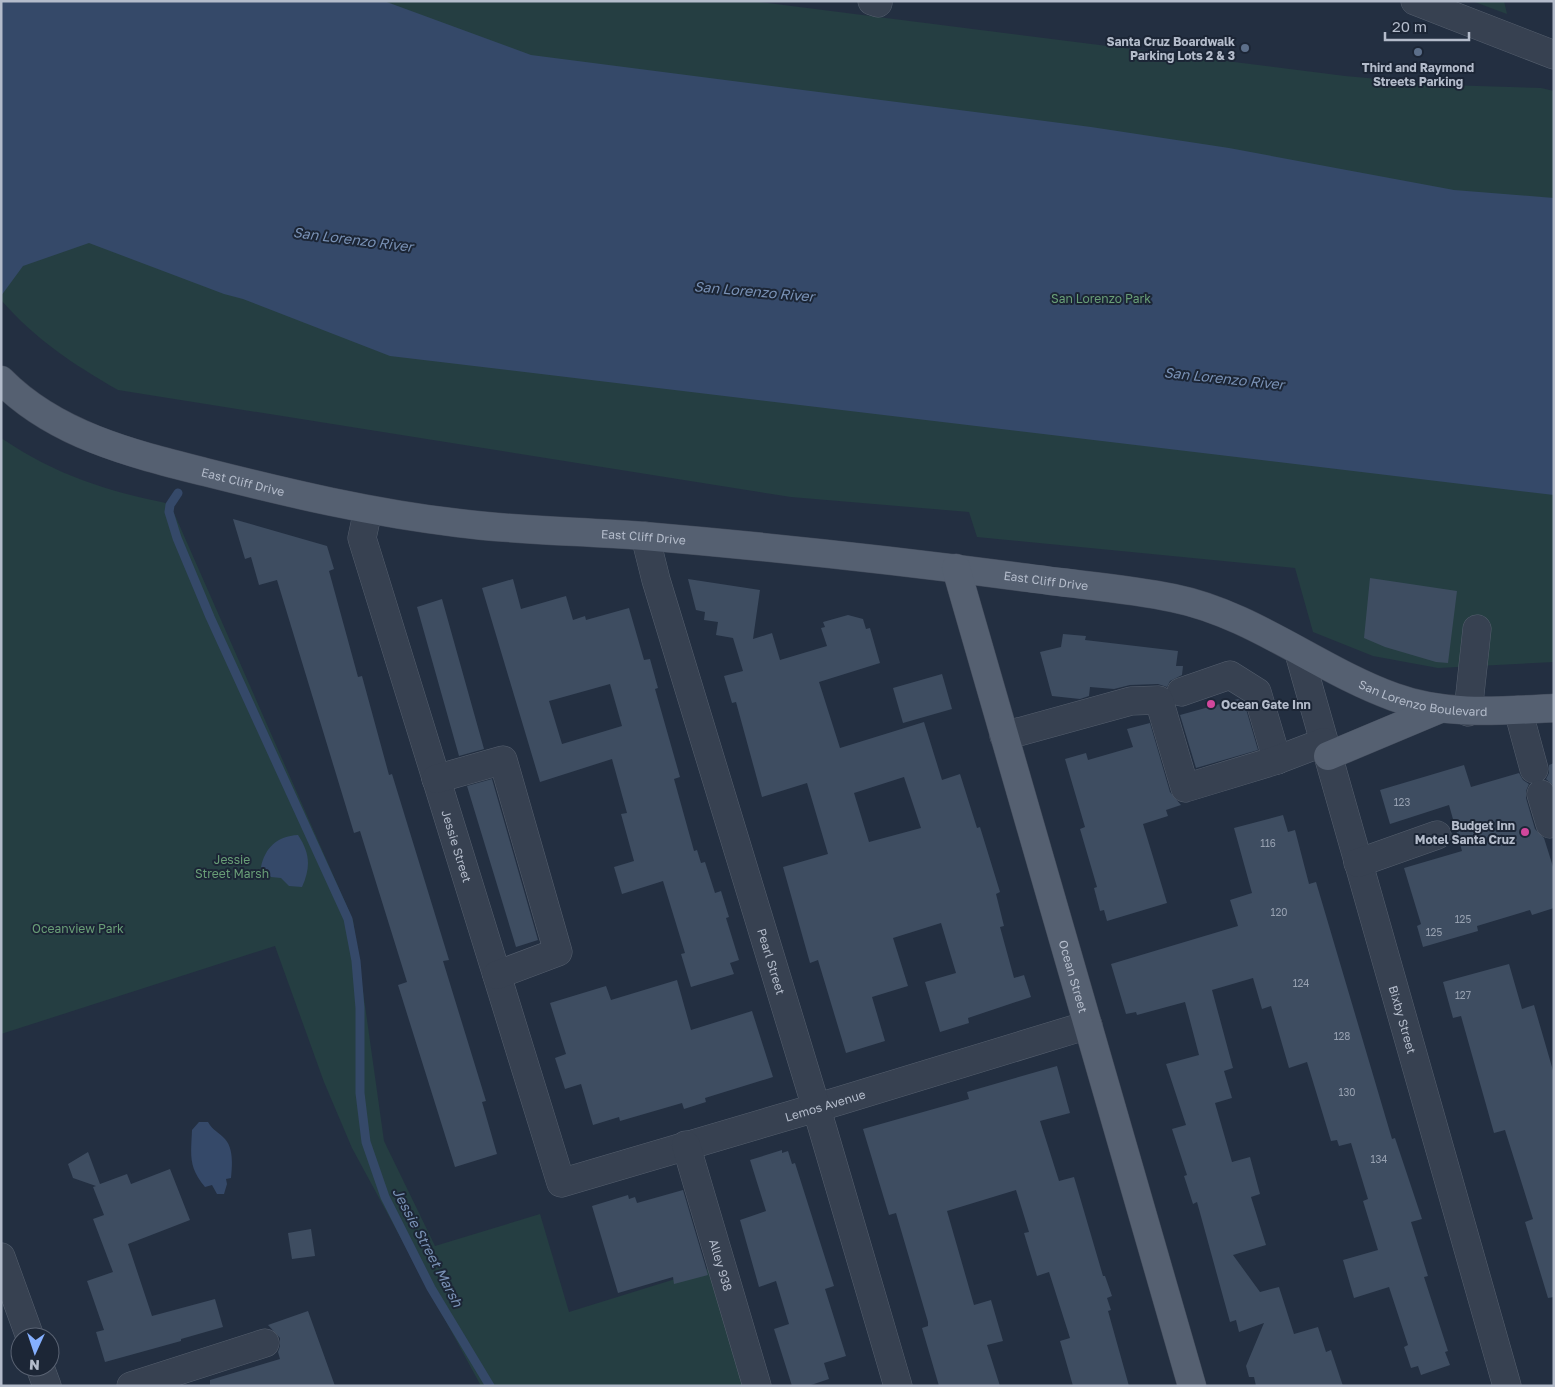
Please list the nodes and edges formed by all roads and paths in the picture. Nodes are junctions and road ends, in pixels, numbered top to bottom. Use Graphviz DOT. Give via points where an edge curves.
graph roads {
  1 [pos="1415,1"];
  2 [pos="1554,55"];
  3 [pos="1,380"];
  4 [pos="368,510"];
  5 [pos="645,536"];
  6 [pos="956,568"];
  7 [pos="1477,629"];
  8 [pos="1299,653"];
  9 [pos="1170,696"];
  10 [pos="1554,708"];
  11 [pos="1440,709"];
  12 [pos="1518,710"];
  13 [pos="1468,712"];
  14 [pos="1004,736"];
  15 [pos="1326,749"];
  16 [pos="1277,760"];
  17 [pos="436,779"];
  18 [pos="1554,823"];
  19 [pos="1437,835"];
  20 [pos="1358,863"];
  21 [pos="497,976"];
  22 [pos="1088,1025"];
  23 [pos="816,1108"];
  24 [pos="686,1145"];
  25 [pos="561,1182"];
  26 [pos="4,1271"];
  27 [pos="26,1327"];
  28 [pos="265,1343"];
  29 [pos="131,1386"];
  30 [pos="757,1386"];
  31 [pos="898,1386"];
  32 [pos="1192,1386"];
  33 [pos="1507,1386"];
  1 -- 2 [label="street"];
  3 -- 4 [label="main road, East Cliff Drive" via="29,404 63,425 131,452"];
  4 -- 5 [label="main road, East Cliff Drive" via="464,524"];
  4 -- 17 [label="street, Jessie Street" via="362,538"];
  5 -- 6 [label="main road, East Cliff Drive"];
  5 -- 23 [label="street, Pearl Street"];
  6 -- 8 [label="main road, East Cliff Drive" via="1176,598 1233,618"];
  6 -- 14 [label="main road, Ocean Street"];
  7 -- 13 [label="street"];
  8 -- 11 [label="main road, San Lorenzo Boulevard" via="1394,697"];
  8 -- 15 [label="street, Bixby Street"];
  9 -- 14 [label="street" via="1131,701"];
  9 -- 16 [label="street" via="1230,675 1257,692"];
  9 -- 16 [label="street" via="1186,788"];
  10 -- 12 [label="main road, San Lorenzo Boulevard"];
  11 -- 13 [label="main road, San Lorenzo Boulevard"];
  11 -- 15 [label="main road"];
  12 -- 13 [label="main road, San Lorenzo Boulevard"];
  12 -- 18 [label="street" via="1550,824"];
  14 -- 22 [label="main road, Ocean Street"];
  15 -- 16 [label="street"];
  15 -- 20 [label="street, Bixby Street"];
  17 -- 21 [label="street, Jessie Street"];
  17 -- 21 [label="street" via="504,760 558,952"];
  19 -- 20 [label="street"];
  20 -- 33 [label="street, Bixby Street"];
  21 -- 25 [label="street, Jessie Street"];
  22 -- 23 [label="street, Lemos Avenue"];
  22 -- 32 [label="main road, Ocean Street"];
  23 -- 24 [label="street, Lemos Avenue"];
  23 -- 31 [label="street, Pearl Street"];
  24 -- 25 [label="street, Lemos Avenue"];
  24 -- 30 [label="street, Alley 938"];
  26 -- 27 [label="street"];
  28 -- 29 [label="street"];
}
